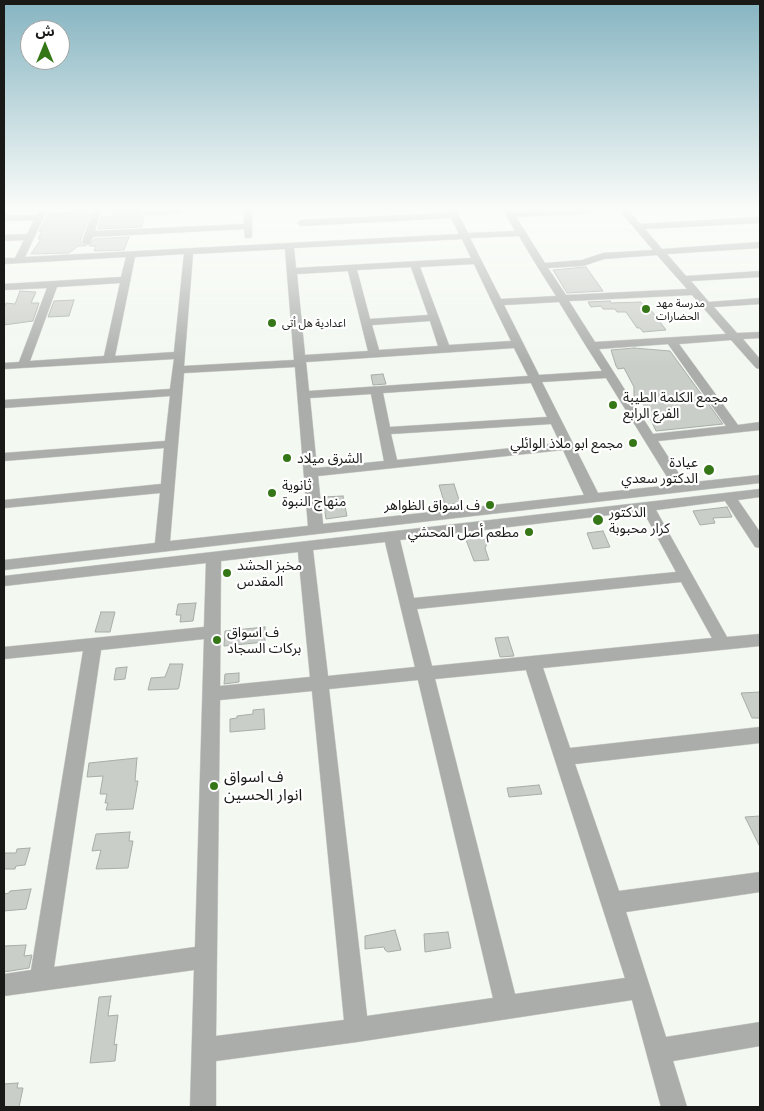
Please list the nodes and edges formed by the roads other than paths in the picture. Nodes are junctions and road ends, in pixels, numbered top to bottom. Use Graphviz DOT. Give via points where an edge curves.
graph roads {
  1 [pos="477,261"];
  2 [pos="130,262"];
  3 [pos="188,262"];
  4 [pos="291,262"];
  5 [pos="464,262"];
  6 [pos="539,262"];
  7 [pos="587,262"];
  8 [pos="667,262"];
  9 [pos="415,265"];
  10 [pos="542,266"];
  11 [pos="352,268"];
  12 [pos="292,271"];
  13 [pos="760,274"];
  14 [pos="682,279"];
  15 [pos="126,280"];
  16 [pos="53,284"];
  17 [pos="4,287"];
  18 [pos="694,292"];
  19 [pos="562,300"];
  20 [pos="760,301"];
  21 [pos="497,302"];
  22 [pos="705,305"];
  23 [pos="434,318"];
  24 [pos="366,322"];
  25 [pos="760,335"];
  26 [pos="734,336"];
  27 [pos="671,341"];
  28 [pos="518,344"];
  29 [pos="592,346"];
  30 [pos="445,349"];
  31 [pos="374,354"];
  32 [pos="179,355"];
  33 [pos="109,359"];
  34 [pos="300,361"];
  35 [pos="23,365"];
  36 [pos="4,366"];
  37 [pos="760,366"];
  38 [pos="178,370"];
  39 [pos="610,374"];
  40 [pos="535,380"];
  41 [pos="376,390"];
  42 [pos="176,392"];
  43 [pos="303,395"];
  44 [pos="4,404"];
  45 [pos="555,420"];
  46 [pos="760,426"];
  47 [pos="734,428"];
  48 [pos="384,432"];
  49 [pos="649,438"];
  50 [pos="172,444"];
  51 [pos="568,446"];
  52 [pos="4,457"];
  53 [pos="391,464"];
  54 [pos="310,473"];
  55 [pos="760,480"];
  56 [pos="167,488"];
  57 [pos="681,488"];
  58 [pos="760,493"];
  59 [pos="729,496"];
  60 [pos="593,498"];
  61 [pos="4,504"];
  62 [pos="647,506"];
  63 [pos="510,515"];
  64 [pos="463,520"];
  65 [pos="391,536"];
  66 [pos="311,538"];
  67 [pos="760,543"];
  68 [pos="162,547"];
  69 [pos="214,556"];
  70 [pos="4,565"];
  71 [pos="686,576"];
  72 [pos="4,581"];
  73 [pos="408,604"];
  74 [pos="212,632"];
  75 [pos="760,640"];
  76 [pos="92,644"];
  77 [pos="723,644"];
  78 [pos="4,653"];
  79 [pos="532,662"];
  80 [pos="425,673"];
  81 [pos="320,683"];
  82 [pos="211,694"];
  83 [pos="760,735"];
  84 [pos="564,758"];
  85 [pos="760,882"];
  86 [pos="612,903"];
  87 [pos="206,957"];
  88 [pos="41,980"];
  89 [pos="4,985"];
  90 [pos="640,987"];
  91 [pos="507,1007"];
  92 [pos="357,1030"];
  93 [pos="760,1034"];
  94 [pos="205,1050"];
  95 [pos="658,1051"];
  96 [pos="204,1107"];
  97 [pos="674,1107"];
  1 -- 21 [label="street"];
  2 -- 15 [label="street"];
  3 -- 32 [label="street"];
  4 -- 12 [label="street"];
  5 -- 9 [label="street"];
  6 -- 10 [label="street"];
  7 -- 10 [label="street"];
  8 -- 14 [label="street"];
  9 -- 11 [label="street"];
  9 -- 23 [label="street"];
  10 -- 19 [label="street"];
  11 -- 12 [label="street"];
  11 -- 24 [label="street"];
  12 -- 34 [label="street"];
  13 -- 14 [label="street"];
  14 -- 18 [label="street"];
  15 -- 16 [label="street"];
  15 -- 33 [label="street"];
  16 -- 17 [label="street"];
  16 -- 35 [label="street"];
  18 -- 19 [label="street"];
  18 -- 22 [label="street"];
  19 -- 21 [label="street"];
  19 -- 29 [label="street"];
  20 -- 22 [label="street"];
  21 -- 28 [label="street"];
  22 -- 26 [label="street"];
  23 -- 24 [label="street"];
  23 -- 30 [label="street"];
  24 -- 31 [label="street"];
  25 -- 26 [label="street"];
  26 -- 27 [label="street"];
  26 -- 37 [label="street"];
  27 -- 29 [label="street"];
  27 -- 47 [label="street"];
  28 -- 30 [label="street"];
  28 -- 40 [label="street"];
  29 -- 39 [label="street"];
  30 -- 31 [label="street"];
  31 -- 34 [label="street"];
  32 -- 33 [label="street"];
  32 -- 38 [label="street"];
  33 -- 35 [label="street"];
  34 -- 38 [label="street"];
  34 -- 43 [label="street"];
  35 -- 36 [label="street"];
  38 -- 42 [label="street"];
  39 -- 40 [label="street"];
  39 -- 49 [label="street"];
  40 -- 41 [label="street"];
  40 -- 45 [label="street"];
  41 -- 43 [label="street"];
  41 -- 48 [label="street"];
  42 -- 44 [label="street"];
  42 -- 50 [label="street"];
  43 -- 54 [label="street"];
  45 -- 48 [label="street"];
  45 -- 51 [label="street"];
  46 -- 47 [label="street"];
  47 -- 49 [label="street"];
  48 -- 53 [label="street"];
  49 -- 57 [label="street"];
  50 -- 52 [label="street"];
  50 -- 56 [label="street"];
  51 -- 53 [label="street"];
  51 -- 60 [label="street"];
  53 -- 54 [label="street"];
  54 -- 66 [label="street"];
  55 -- 57 [label="street"];
  56 -- 61 [label="street"];
  56 -- 68 [label="street"];
  57 -- 60 [label="street"];
  58 -- 59 [label="street"];
  59 -- 62 [label="street"];
  59 -- 67 [label="street"];
  60 -- 63 [label="street"];
  62 -- 63 [label="street"];
  62 -- 71 [label="street"];
  63 -- 64 [label="street"];
  64 -- 65 [label="street"];
  64 -- 66 [label="street"];
  65 -- 66 [label="street"];
  65 -- 73 [label="street"];
  66 -- 68 [label="street"];
  66 -- 69 [label="street"];
  66 -- 81 [label="street"];
  68 -- 70 [label="street"];
  69 -- 72 [label="street"];
  69 -- 74 [label="street"];
  71 -- 73 [label="street"];
  71 -- 77 [label="street"];
  73 -- 80 [label="street"];
  74 -- 76 [label="street"];
  74 -- 82 [label="street"];
  75 -- 77 [label="street"];
  76 -- 78 [label="street"];
  76 -- 88 [label="street"];
  77 -- 79 [label="street"];
  79 -- 80 [label="street"];
  79 -- 84 [label="street"];
  80 -- 81 [label="street"];
  80 -- 91 [label="street"];
  81 -- 82 [label="street"];
  81 -- 92 [label="street"];
  82 -- 87 [label="street"];
  83 -- 84 [label="street"];
  84 -- 86 [label="street"];
  85 -- 86 [label="street"];
  86 -- 90 [label="street"];
  87 -- 88 [label="street"];
  87 -- 94 [label="street"];
  88 -- 89 [label="street"];
  90 -- 91 [label="street"];
  90 -- 95 [label="street"];
  91 -- 92 [label="street"];
  92 -- 94 [label="street"];
  93 -- 95 [label="street"];
  94 -- 96 [label="street"];
  95 -- 97 [label="street"];
}
